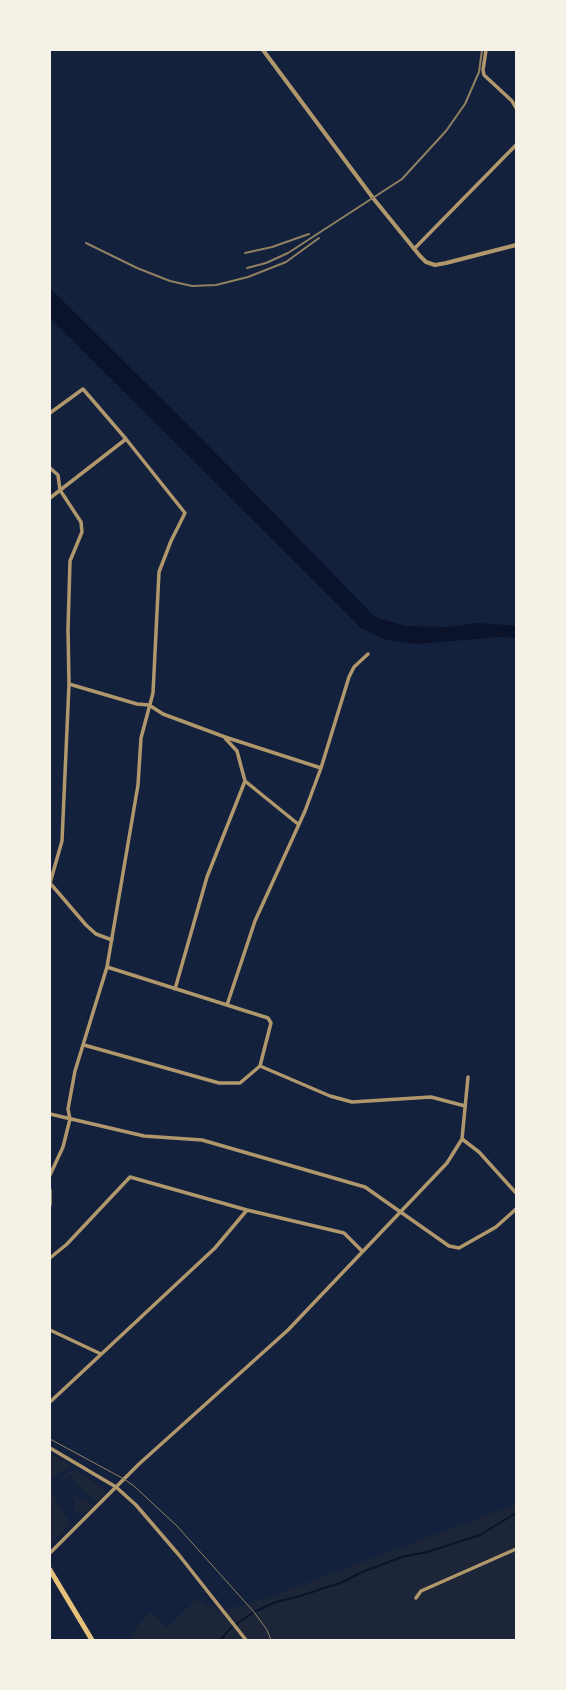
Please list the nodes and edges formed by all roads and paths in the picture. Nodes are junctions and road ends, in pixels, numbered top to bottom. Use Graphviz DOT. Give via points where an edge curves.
graph roads {
  1 [pos="263,50"];
  2 [pos="486,50"];
  3 [pos="516,108"];
  4 [pos="516,145"];
  5 [pos="516,245"];
  6 [pos="414,249"];
  7 [pos="50,413"];
  8 [pos="126,439"];
  9 [pos="50,468"];
  10 [pos="60,490"];
  11 [pos="50,498"];
  12 [pos="368,654"];
  13 [pos="69,684"];
  14 [pos="150,705"];
  15 [pos="225,737"];
  16 [pos="321,768"];
  17 [pos="245,781"];
  18 [pos="298,824"];
  19 [pos="50,883"];
  20 [pos="112,940"];
  21 [pos="107,967"];
  22 [pos="174,989"];
  23 [pos="227,1005"];
  24 [pos="84,1045"];
  25 [pos="260,1066"];
  26 [pos="468,1077"];
  27 [pos="465,1106"];
  28 [pos="50,1114"];
  29 [pos="70,1119"];
  30 [pos="462,1139"];
  31 [pos="50,1175"];
  32 [pos="50,1190"];
  33 [pos="516,1192"];
  34 [pos="50,1205"];
  35 [pos="516,1208"];
  36 [pos="247,1210"];
  37 [pos="400,1211"];
  38 [pos="362,1251"];
  39 [pos="50,1258"];
  40 [pos="50,1330"];
  41 [pos="101,1354"];
  42 [pos="50,1402"];
  43 [pos="50,1448"];
  44 [pos="116,1486"];
  45 [pos="516,1549"];
  46 [pos="50,1553"];
  47 [pos="50,1570"];
  48 [pos="416,1598"];
  49 [pos="92,1640"];
  50 [pos="246,1640"];
  1 -- 6 [label="street"];
  2 -- 3 [label="street" via="484,75 512,101"];
  4 -- 6 [label="street"];
  5 -- 6 [label="street" via="435,265 426,262"];
  7 -- 8 [label="street" via="83,389"];
  8 -- 10 [label="street"];
  8 -- 14 [label="street" via="185,513 158,572 153,693"];
  9 -- 10 [label="street" via="58,475"];
  10 -- 11 [label="street"];
  10 -- 13 [label="street" via="81,522 82,532 70,561"];
  12 -- 16 [label="street" via="354,667 349,677"];
  13 -- 14 [label="street" via="137,704"];
  13 -- 19 [label="street" via="62,841"];
  14 -- 15 [label="street" via="163,714"];
  14 -- 20 [label="street" via="141,738 138,785"];
  15 -- 16 [label="street"];
  15 -- 17 [label="street" via="237,751"];
  16 -- 18 [label="street"];
  17 -- 18 [label="street"];
  17 -- 22 [label="street" via="207,877"];
  18 -- 23 [label="street" via="255,921"];
  19 -- 20 [label="street" via="86,925 96,934"];
  20 -- 21 [label="street"];
  21 -- 22 [label="street"];
  21 -- 24 [label="street"];
  22 -- 23 [label="street"];
  23 -- 25 [label="street" via="268,1018 271,1023"];
  24 -- 25 [label="street" via="219,1083 240,1083"];
  24 -- 29 [label="street" via="75,1072 68,1109"];
  25 -- 27 [label="street" via="330,1096 352,1102 431,1097"];
  26 -- 27 [label="street"];
  27 -- 30 [label="street"];
  28 -- 29 [label="street"];
  29 -- 31 [label="street" via="63,1147"];
  29 -- 37 [label="street" via="144,1136 202,1140 365,1187"];
  30 -- 33 [label="street" via="479,1152"];
  30 -- 37 [label="street" via="447,1163"];
  32 -- 34 [label="street"];
  35 -- 37 [label="street" via="496,1227 459,1248 449,1246"];
  36 -- 38 [label="street" via="344,1233"];
  36 -- 39 [label="street" via="130,1177 67,1244"];
  36 -- 41 [label="street" via="215,1248"];
  37 -- 38 [label="street"];
  38 -- 44 [label="street" via="288,1330"];
  40 -- 41 [label="street"];
  41 -- 42 [label="street"];
  43 -- 44 [label="street"];
  44 -- 46 [label="street"];
  44 -- 50 [label="street" via="179,1555"];
  45 -- 48 [label="street" via="421,1591"];
  47 -- 49 [label="main road"];
}
